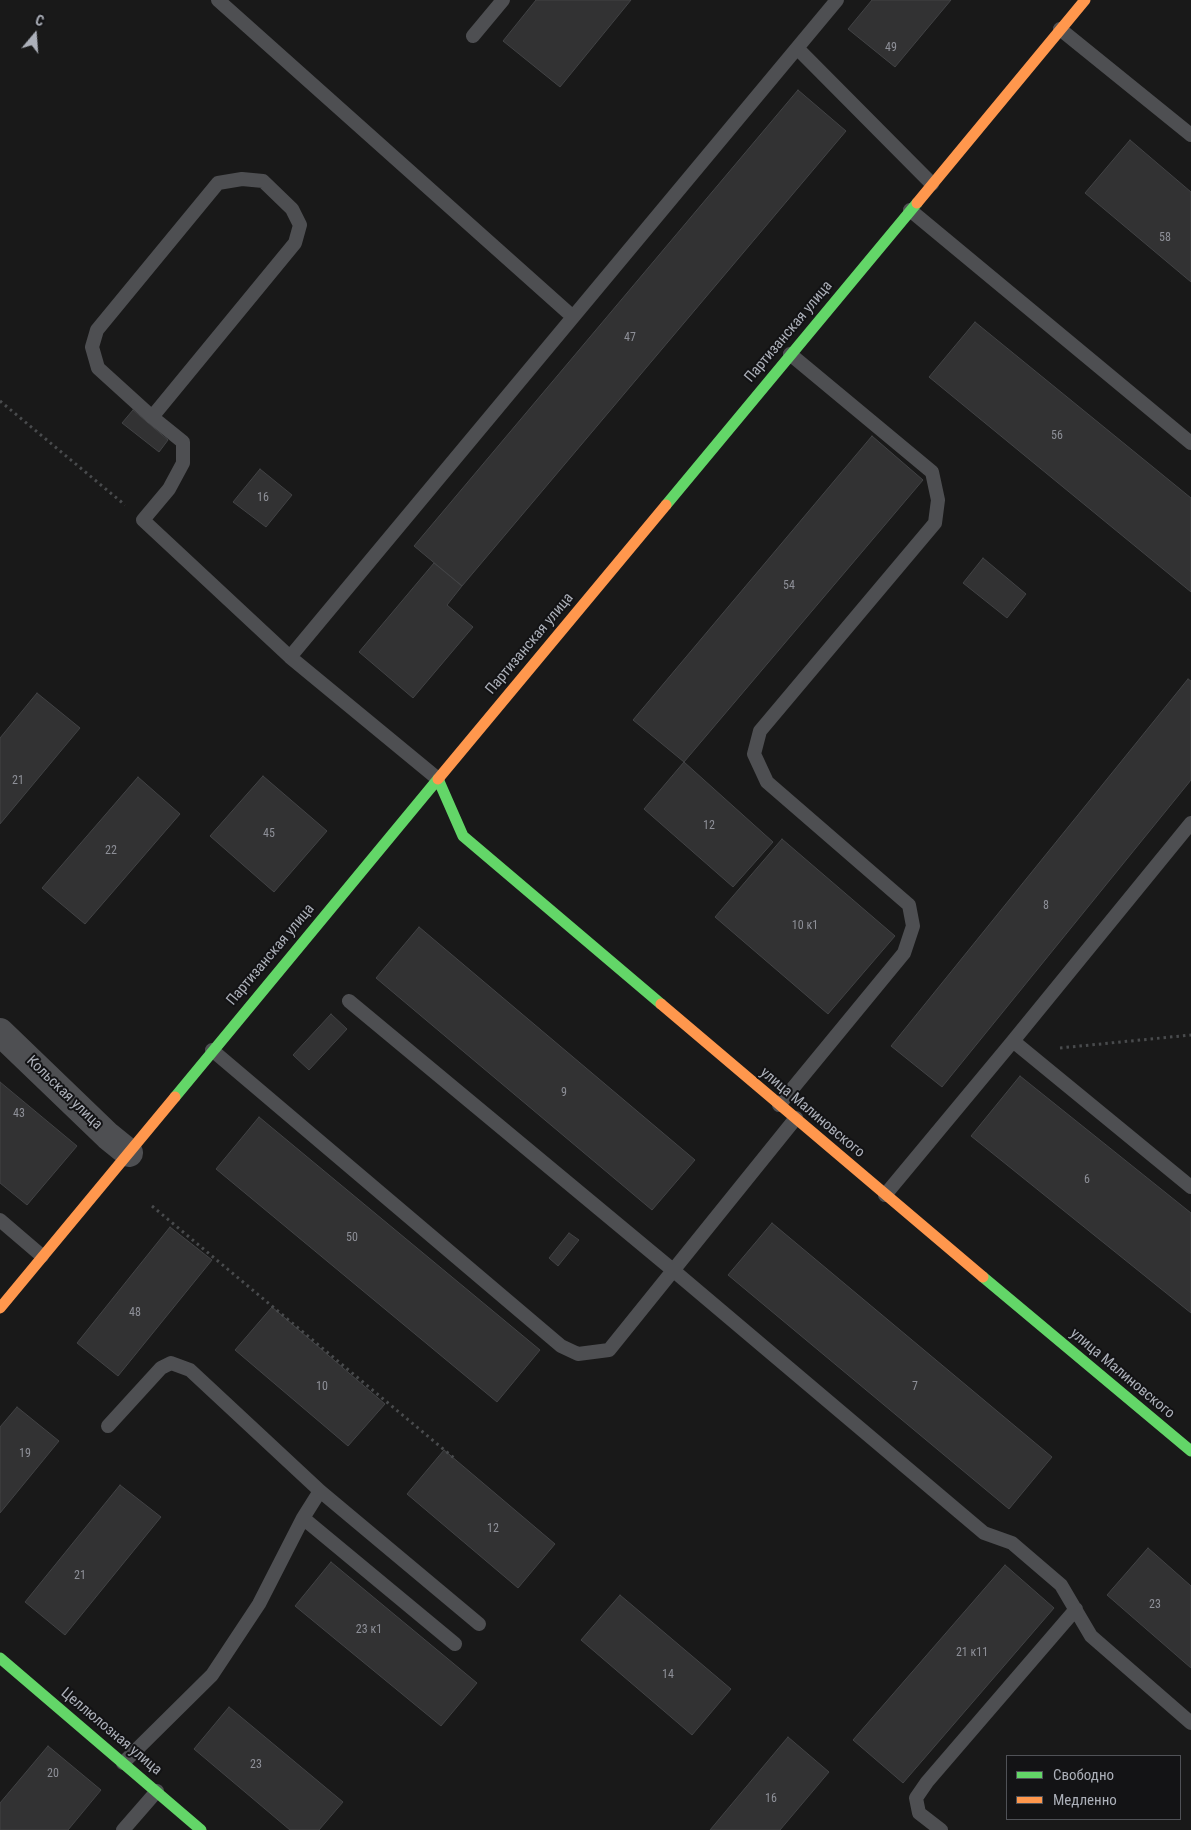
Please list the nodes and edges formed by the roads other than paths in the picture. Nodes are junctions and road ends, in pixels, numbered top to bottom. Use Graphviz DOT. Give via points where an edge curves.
graph roads {
  1 [pos="218,0"];
  2 [pos="502,0"];
  3 [pos="837,0"];
  4 [pos="1085,0"];
  5 [pos="1060,29"];
  6 [pos="473,36"];
  7 [pos="797,48"];
  8 [pos="1191,134"];
  9 [pos="932,184"];
  10 [pos="910,210"];
  11 [pos="573,317"];
  12 [pos="790,354"];
  13 [pos="152,417"];
  14 [pos="1191,443"];
  15 [pos="290,657"];
  16 [pos="438,779"];
  17 [pos="1191,824"];
  18 [pos="349,1001"];
  19 [pos="0,1032"];
  20 [pos="1013,1041"];
  21 [pos="212,1050"];
  22 [pos="779,1105"];
  23 [pos="796,1118"];
  24 [pos="129,1153"];
  25 [pos="1191,1187"];
  26 [pos="885,1195"];
  27 [pos="0,1220"];
  28 [pos="42,1256"];
  29 [pos="674,1271"];
  30 [pos="0,1308"];
  31 [pos="108,1426"];
  32 [pos="1191,1451"];
  33 [pos="320,1491"];
  34 [pos="303,1518"];
  35 [pos="1076,1609"];
  36 [pos="479,1624"];
  37 [pos="455,1644"];
  38 [pos="0,1658"];
  39 [pos="1191,1723"];
  40 [pos="124,1763"];
  41 [pos="157,1791"];
  42 [pos="123,1830"];
  43 [pos="201,1830"];
  44 [pos="941,1830"];
  1 -- 11 [label="lane"];
  2 -- 6 [label="lane"];
  3 -- 7 [label="lane"];
  4 -- 5 [label="street, Партизанская улица"];
  5 -- 8 [label="lane"];
  5 -- 9 [label="street, Партизанская улица"];
  7 -- 9 [label="lane"];
  7 -- 11 [label="lane"];
  9 -- 10 [label="street, Партизанская улица"];
  10 -- 12 [label="street, Партизанская улица"];
  10 -- 14 [label="lane"];
  11 -- 15 [label="lane"];
  12 -- 16 [label="street, Партизанская улица"];
  12 -- 22 [label="lane" via="932,472 938,500 935,523 760,731 754,754 767,782 909,906 914,926 904,953"];
  13 -- 13 [label="lane" via="295,242 300,225 292,209 263,181 242,178 218,183 97,330 92,347 98,368"];
  13 -- 15 [label="lane" via="183,442 183,463 169,489 142,520"];
  15 -- 16 [label="lane"];
  16 -- 21 [label="street, Партизанская улица"];
  16 -- 22 [label="street, улица Малиновского" via="463,836"];
  17 -- 20 [label="lane"];
  18 -- 29 [label="lane"];
  19 -- 24 [label="street, Кольская улица"];
  20 -- 25 [label="lane"];
  20 -- 26 [label="lane"];
  21 -- 24 [label="street, Партизанская улица"];
  21 -- 29 [label="lane" via="561,1346 578,1354 609,1350"];
  22 -- 23 [label="street, улица Малиновского"];
  23 -- 26 [label="street, улица Малиновского"];
  23 -- 29 [label="lane"];
  24 -- 28 [label="street, Партизанская улица"];
  26 -- 32 [label="street, улица Малиновского"];
  27 -- 28 [label="lane"];
  28 -- 30 [label="street, Партизанская улица"];
  29 -- 35 [label="lane" via="984,1533 1012,1544 1040,1567 1061,1585"];
  31 -- 33 [label="lane" via="161,1368 171,1363 190,1370"];
  33 -- 34 [label="lane"];
  33 -- 36 [label="lane"];
  34 -- 37 [label="lane"];
  34 -- 40 [label="lane" via="259,1604 212,1675"];
  35 -- 39 [label="lane" via="1091,1636"];
  35 -- 44 [label="lane" via="916,1798 919,1813"];
  38 -- 40 [label="street, Целлюлозная улица"];
  40 -- 41 [label="street, Целлюлозная улица"];
  41 -- 42 [label="lane"];
  41 -- 43 [label="street, Целлюлозная улица"];
}
